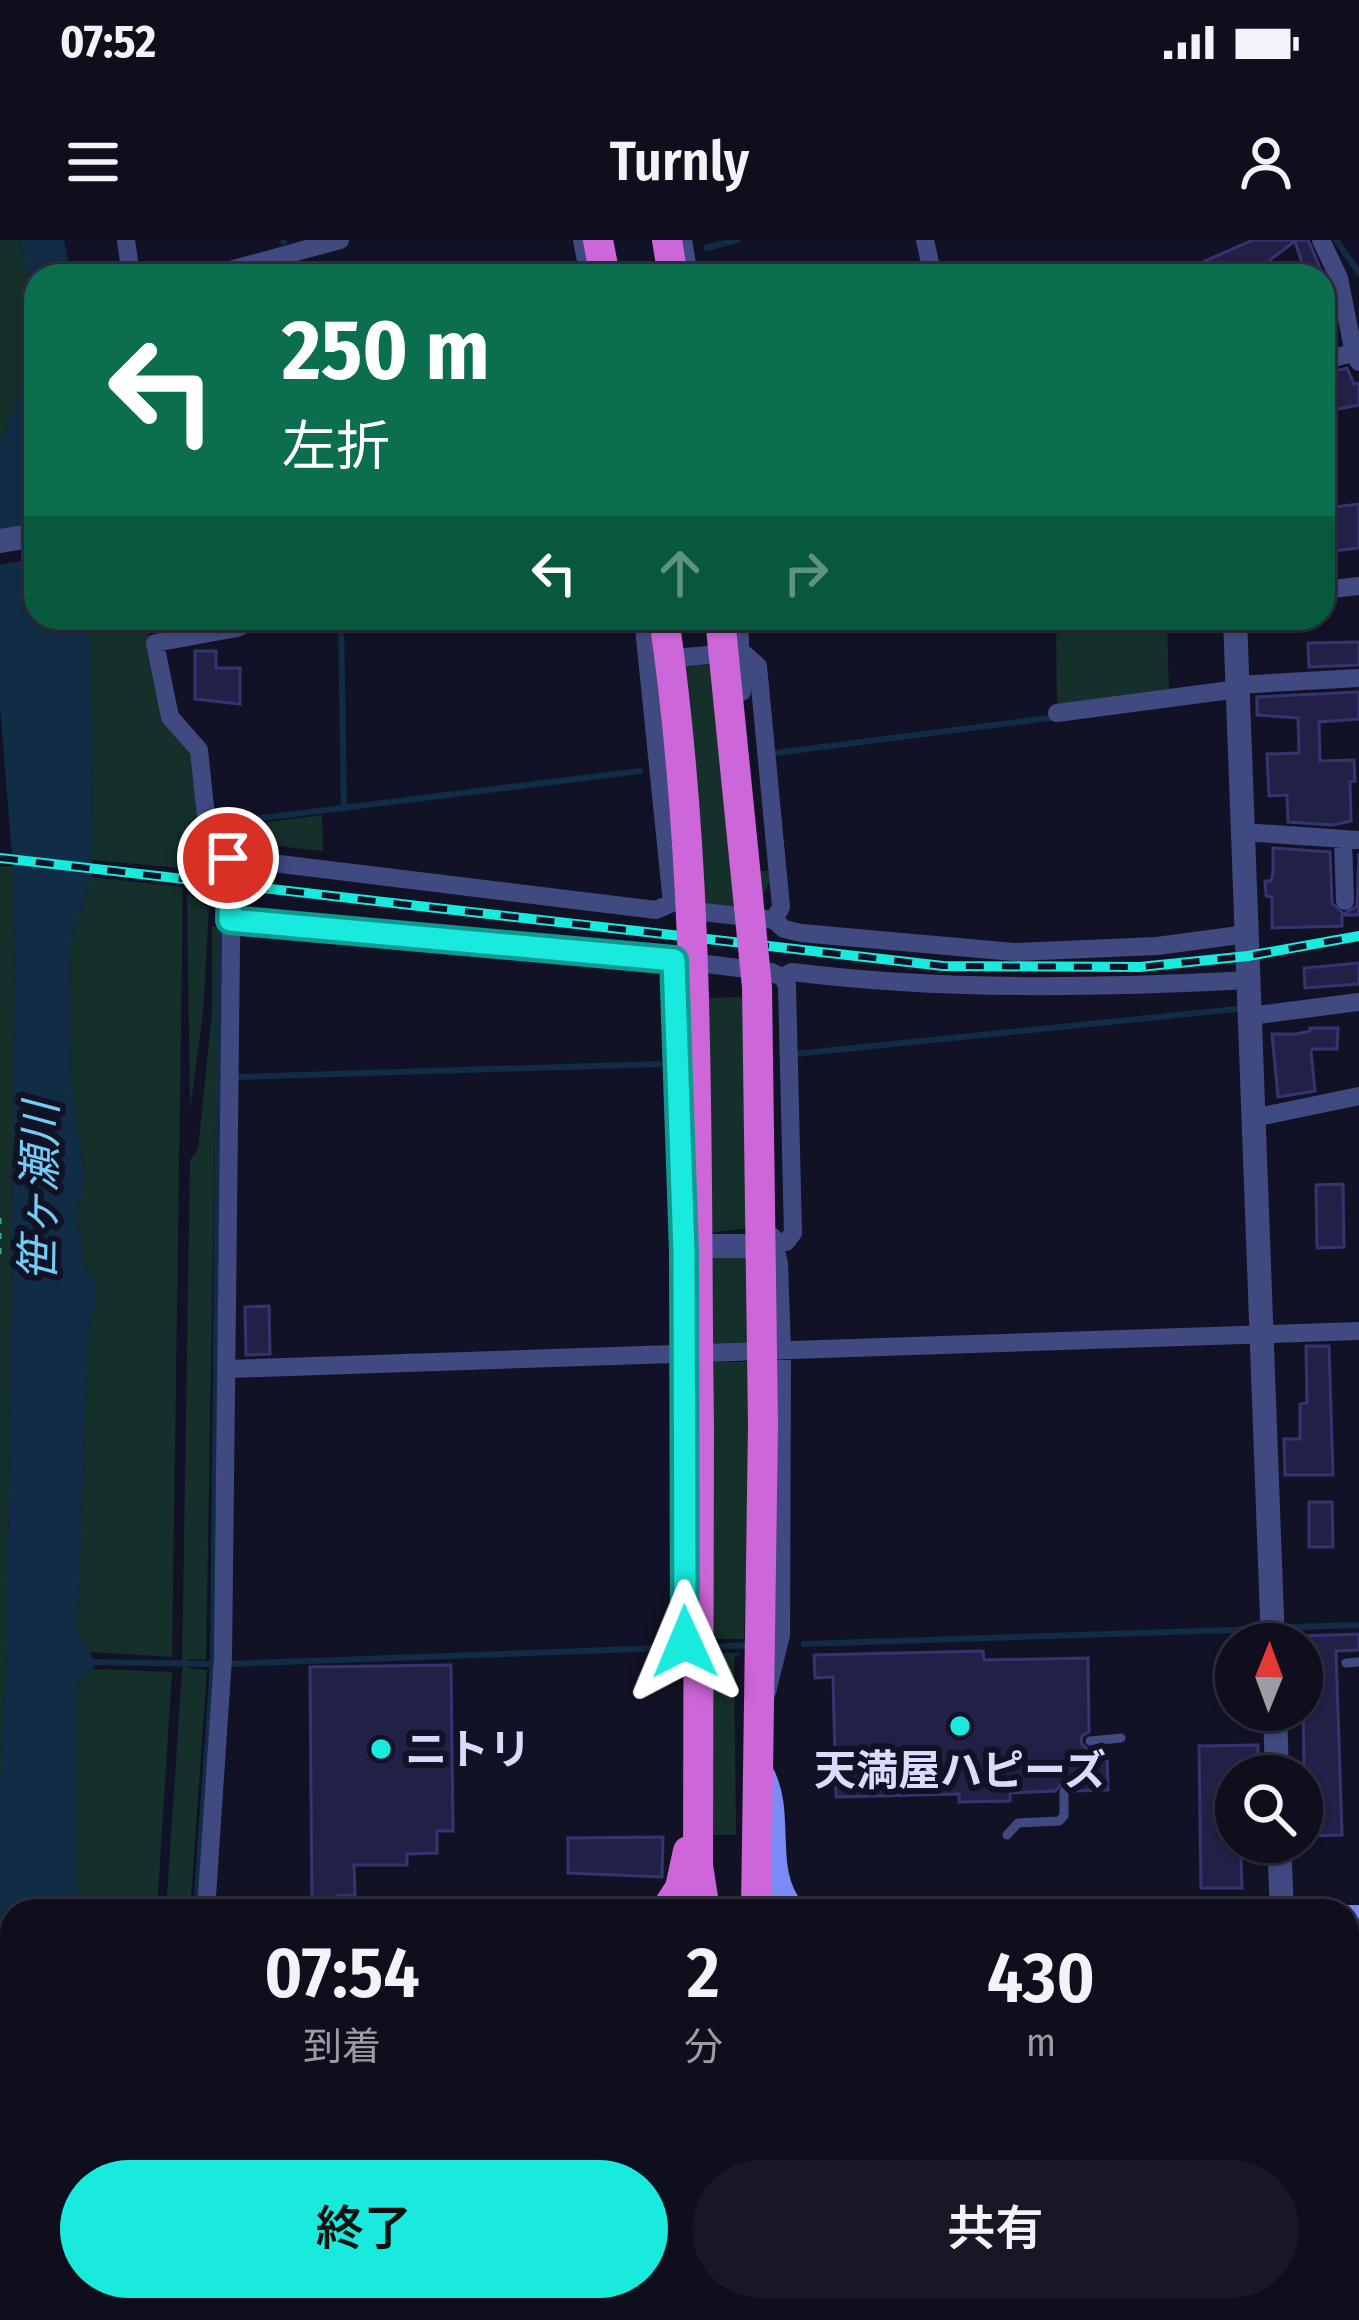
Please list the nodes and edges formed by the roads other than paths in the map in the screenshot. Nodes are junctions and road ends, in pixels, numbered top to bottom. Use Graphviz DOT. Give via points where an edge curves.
graph roads {
  1 [pos="340,240"];
  2 [pos="252,264"];
  3 [pos="1335,270"];
  4 [pos="1357,356"];
  5 [pos="166,630"];
  6 [pos="644,630"];
  7 [pos="665,630"];
  8 [pos="721,630"];
  9 [pos="740,630"];
  10 [pos="1236,630"];
  11 [pos="646,647"];
  12 [pos="742,652"];
  13 [pos="1359,678"];
  14 [pos="1238,687"];
  15 [pos="1058,712"];
  16 [pos="1243,832"];
  17 [pos="1351,840"];
  18 [pos="225,857"];
  19 [pos="758,871"];
  20 [pos="1346,901"];
  21 [pos="672,903"];
  22 [pos="230,920"];
  23 [pos="774,920"];
  24 [pos="1247,934"];
  25 [pos="674,960"];
  26 [pos="782,977"];
  27 [pos="1249,980"];
  28 [pos="1359,1002"];
  29 [pos="1250,1016"];
  30 [pos="769,1030"];
  31 [pos="1359,1096"];
  32 [pos="1253,1118"];
  33 [pos="773,1246"];
  34 [pos="684,1252"];
  35 [pos="1359,1331"];
  36 [pos="1263,1334"];
  37 [pos="782,1351"];
  38 [pos="685,1354"];
  39 [pos="228,1369"];
  40 [pos="1272,1623"];
  41 [pos="1359,1662"];
  42 [pos="1346,1663"];
  43 [pos="759,1714"];
  44 [pos="700,1722"];
  45 [pos="1120,1738"];
  46 [pos="1090,1741"];
  47 [pos="699,1766"];
  48 [pos="760,1768"];
  49 [pos="1064,1791"];
  50 [pos="1007,1835"];
  51 [pos="1280,1863"];
  52 [pos="207,1899"];
  53 [pos="673,1899"];
  54 [pos="703,1899"];
  55 [pos="756,1899"];
  56 [pos="785,1899"];
  57 [pos="1281,1899"];
  1 -- 2 [label="street"];
  3 -- 4 [label="street"];
  5 -- 18 [label="street" via="155,643 170,718 199,750 210,854"];
  6 -- 11 [label="street"];
  7 -- 44 [label="highway, bridge" via="689,916"];
  8 -- 43 [label="highway, bridge" via="757,987"];
  9 -- 12 [label="street"];
  10 -- 14 [label="street"];
  11 -- 12 [label="street" via="663,659"];
  11 -- 21 [label="street"];
  12 -- 19 [label="street"];
  12 -- 23 [label="street" via="758,666 781,907"];
  13 -- 14 [label="street"];
  14 -- 15 [label="street"];
  14 -- 16 [label="street"];
  16 -- 17 [label="street"];
  16 -- 24 [label="street"];
  17 -- 20 [label="street"];
  18 -- 21 [label="street" via="656,910"];
  18 -- 22 [label="street"];
  21 -- 23 [label="street"];
  22 -- 25 [label="street"];
  22 -- 39 [label="street"];
  23 -- 24 [label="street" via="801,933 1014,952"];
  24 -- 27 [label="street"];
  25 -- 26 [label="street"];
  25 -- 34 [label="street"];
  26 -- 27 [label="street" via="1080,988"];
  26 -- 33 [label="street" via="793,1233"];
  27 -- 29 [label="street"];
  28 -- 29 [label="street"];
  29 -- 32 [label="street"];
  30 -- 33 [label="street"];
  31 -- 32 [label="street"];
  32 -- 36 [label="street"];
  33 -- 34 [label="street"];
  33 -- 37 [label="street"];
  34 -- 38 [label="street"];
  35 -- 36 [label="street"];
  36 -- 37 [label="street"];
  36 -- 40 [label="street"];
  37 -- 38 [label="street"];
  37 -- 43 [label="street" via="782,1634"];
  38 -- 39 [label="street"];
  38 -- 44 [label="street" via="685,1642"];
  39 -- 52 [label="street" via="223,1658"];
  41 -- 42 [label="lane"];
  43 -- 48 [label="highway"];
  44 -- 47 [label="highway"];
  45 -- 46 [label="lane"];
  47 -- 53 [label="highway" via="688,1861"];
  47 -- 54 [label="highway"];
  48 -- 55 [label="highway"];
  48 -- 56 [label="main road" via="772,1791 774,1871"];
  49 -- 50 [label="lane" via="1059,1821 1018,1823"];
  51 -- 57 [label="street"];
}
